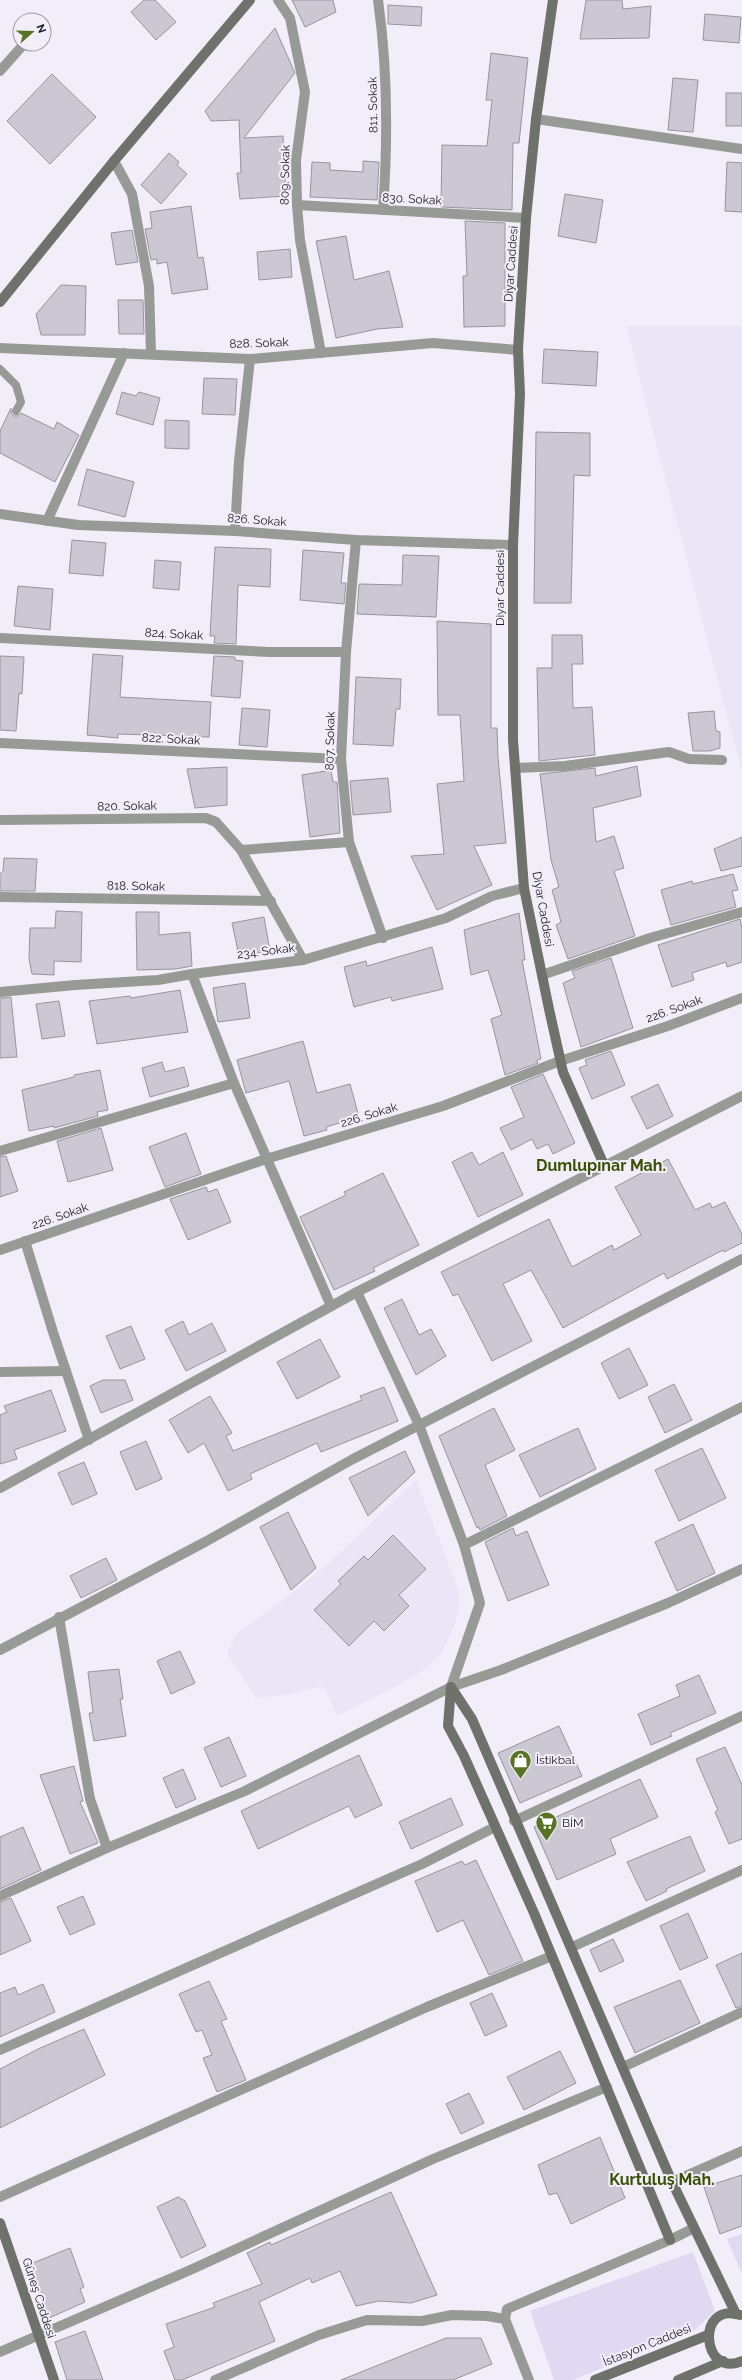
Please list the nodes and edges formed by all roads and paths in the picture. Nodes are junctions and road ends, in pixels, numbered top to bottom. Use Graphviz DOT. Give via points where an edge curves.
graph roads {
  1 [pos="250,0"];
  2 [pos="278,0"];
  3 [pos="378,0"];
  4 [pos="553,0"];
  5 [pos="17,52"];
  6 [pos="0,71"];
  7 [pos="536,119"];
  8 [pos="742,149"];
  9 [pos="114,161"];
  10 [pos="297,205"];
  11 [pos="383,210"];
  12 [pos="526,218"];
  13 [pos="0,302"];
  14 [pos="0,348"];
  15 [pos="518,350"];
  16 [pos="124,353"];
  17 [pos="321,353"];
  18 [pos="151,354"];
  19 [pos="250,359"];
  20 [pos="0,369"];
  21 [pos="16,411"];
  22 [pos="0,514"];
  23 [pos="47,521"];
  24 [pos="235,531"];
  25 [pos="356,540"];
  26 [pos="513,544"];
  27 [pos="0,638"];
  28 [pos="346,652"];
  29 [pos="0,743"];
  30 [pos="341,759"];
  31 [pos="722,760"];
  32 [pos="515,768"];
  33 [pos="0,820"];
  34 [pos="349,842"];
  35 [pos="241,850"];
  36 [pos="524,888"];
  37 [pos="0,897"];
  38 [pos="271,901"];
  39 [pos="742,912"];
  40 [pos="383,938"];
  41 [pos="303,960"];
  42 [pos="192,974"];
  43 [pos="542,975"];
  44 [pos="0,992"];
  45 [pos="742,998"];
  46 [pos="560,1061"];
  47 [pos="234,1083"];
  48 [pos="742,1096"];
  49 [pos="0,1151"];
  50 [pos="266,1159"];
  51 [pos="604,1165"];
  52 [pos="25,1241"];
  53 [pos="0,1250"];
  54 [pos="742,1259"];
  55 [pos="357,1292"];
  56 [pos="331,1306"];
  57 [pos="66,1371"];
  58 [pos="0,1372"];
  59 [pos="742,1407"];
  60 [pos="419,1425"];
  61 [pos="89,1440"];
  62 [pos="0,1488"];
  63 [pos="464,1545"];
  64 [pos="742,1569"];
  65 [pos="58,1617"];
  66 [pos="0,1650"];
  67 [pos="451,1687"];
  68 [pos="742,1716"];
  69 [pos="514,1821"];
  70 [pos="495,1827"];
  71 [pos="107,1848"];
  72 [pos="742,1870"];
  73 [pos="0,1896"];
  74 [pos="572,1947"];
  75 [pos="552,1956"];
  76 [pos="742,2012"];
  77 [pos="0,2050"];
  78 [pos="623,2067"];
  79 [pos="606,2086"];
  80 [pos="742,2151"];
  81 [pos="672,2182"];
  82 [pos="0,2197"];
  83 [pos="0,2223"];
  84 [pos="694,2228"];
  85 [pos="670,2240"];
  86 [pos="739,2315"];
  87 [pos="505,2319"];
  88 [pos="708,2335"];
  89 [pos="38,2337"];
  90 [pos="0,2352"];
  91 [pos="723,2361"];
  92 [pos="742,2361"];
  93 [pos="54,2380"];
  94 [pos="215,2380"];
  95 [pos="529,2380"];
  96 [pos="595,2380"];
  97 [pos="678,2380"];
  1 -- 9 [label="street"];
  2 -- 10 [label="street, 809. Sokak" via="290,18 305,92 296,160"];
  3 -- 11 [label="street, 811. Sokak" via="386,51 387,158"];
  4 -- 7 [label="street, Diyar Caddesi"];
  5 -- 6 [label="street"];
  7 -- 8 [label="street"];
  7 -- 12 [label="street, Diyar Caddesi"];
  9 -- 13 [label="street"];
  9 -- 18 [label="street" via="132,194 149,286"];
  10 -- 11 [label="street, 830. Sokak"];
  10 -- 17 [label="street, 809. Sokak" via="300,240"];
  11 -- 12 [label="street, 830. Sokak"];
  12 -- 15 [label="street, Diyar Caddesi"];
  14 -- 16 [label="street, 828. Sokak"];
  15 -- 17 [label="street, 828. Sokak" via="433,343"];
  15 -- 26 [label="street, Diyar Caddesi" via="520,394"];
  16 -- 18 [label="street, 828. Sokak"];
  16 -- 23 [label="street"];
  17 -- 19 [label="street, 828. Sokak"];
  18 -- 19 [label="street, 828. Sokak"];
  19 -- 24 [label="street" via="239,461"];
  20 -- 21 [label="lane" via="16,385 21,402"];
  22 -- 23 [label="street, 826. Sokak"];
  23 -- 24 [label="street, 826. Sokak" via="78,525"];
  24 -- 25 [label="street, 826. Sokak"];
  25 -- 26 [label="street, 826. Sokak"];
  25 -- 28 [label="street, 807. Sokak"];
  26 -- 32 [label="street, Diyar Caddesi"];
  27 -- 28 [label="street, 824. Sokak" via="269,652"];
  28 -- 30 [label="street, 807. Sokak"];
  29 -- 30 [label="street, 822. Sokak"];
  30 -- 34 [label="street, 807. Sokak"];
  31 -- 32 [label="street" via="689,759 669,752 565,766"];
  32 -- 36 [label="street, Diyar Caddesi"];
  33 -- 35 [label="street, 820. Sokak" via="206,818 216,822"];
  34 -- 35 [label="street"];
  34 -- 40 [label="street, 807. Sokak"];
  35 -- 38 [label="street, 820. Sokak"];
  36 -- 40 [label="street, 234. Sokak" via="492,896 446,918"];
  36 -- 43 [label="street, Diyar Caddesi"];
  37 -- 38 [label="street, 818. Sokak"];
  38 -- 41 [label="street, 820. Sokak"];
  39 -- 43 [label="street" via="650,938"];
  40 -- 41 [label="street, 234. Sokak"];
  41 -- 42 [label="street, 234. Sokak"];
  42 -- 44 [label="street, 234. Sokak" via="158,980"];
  42 -- 47 [label="street"];
  43 -- 46 [label="street, Diyar Caddesi"];
  45 -- 46 [label="street, 226. Sokak" via="668,1026"];
  46 -- 50 [label="street, 226. Sokak" via="443,1106"];
  46 -- 51 [label="street, Diyar Caddesi"];
  47 -- 49 [label="street"];
  47 -- 50 [label="street"];
  48 -- 51 [label="street"];
  50 -- 52 [label="street, 226. Sokak"];
  50 -- 56 [label="street"];
  51 -- 55 [label="street"];
  52 -- 53 [label="street, 226. Sokak"];
  52 -- 57 [label="street"];
  54 -- 60 [label="street"];
  55 -- 56 [label="street"];
  55 -- 60 [label="street"];
  56 -- 61 [label="street"];
  57 -- 58 [label="street"];
  57 -- 61 [label="street"];
  59 -- 63 [label="street"];
  60 -- 63 [label="street"];
  60 -- 65 [label="street" via="205,1542"];
  61 -- 62 [label="street"];
  63 -- 67 [label="street" via="480,1603"];
  64 -- 67 [label="street" via="668,1603 501,1670"];
  65 -- 66 [label="street"];
  65 -- 71 [label="street" via="90,1799"];
  67 -- 69 [label="street" via="472,1719"];
  67 -- 70 [label="street" via="448,1726"];
  67 -- 71 [label="street" via="245,1791"];
  68 -- 69 [label="street"];
  69 -- 74 [label="street"];
  70 -- 75 [label="street"];
  70 -- 77 [label="street" via="422,1864"];
  71 -- 73 [label="street"];
  72 -- 74 [label="street"];
  74 -- 78 [label="street"];
  75 -- 79 [label="street"];
  75 -- 82 [label="street" via="420,2010"];
  76 -- 78 [label="street"];
  78 -- 81 [label="street"];
  79 -- 85 [label="street"];
  79 -- 89 [label="street" via="433,2159 188,2272"];
  80 -- 81 [label="street"];
  81 -- 84 [label="street"];
  83 -- 89 [label="street, Güneş Caddesi"];
  84 -- 85 [label="street"];
  84 -- 86 [label="street"];
  85 -- 87 [label="street" via="507,2309"];
  86 -- 88 [label="street" via="720,2317 710,2328"];
  87 -- 94 [label="street" via="452,2316 422,2321 367,2320 319,2335"];
  87 -- 95 [label="street"];
  88 -- 91 [label="street" via="711,2351"];
  88 -- 96 [label="street, İstasyon Caddesi"];
  89 -- 90 [label="street"];
  89 -- 93 [label="street, Güneş Caddesi"];
  91 -- 92 [label="street"];
  91 -- 97 [label="street"];
}
